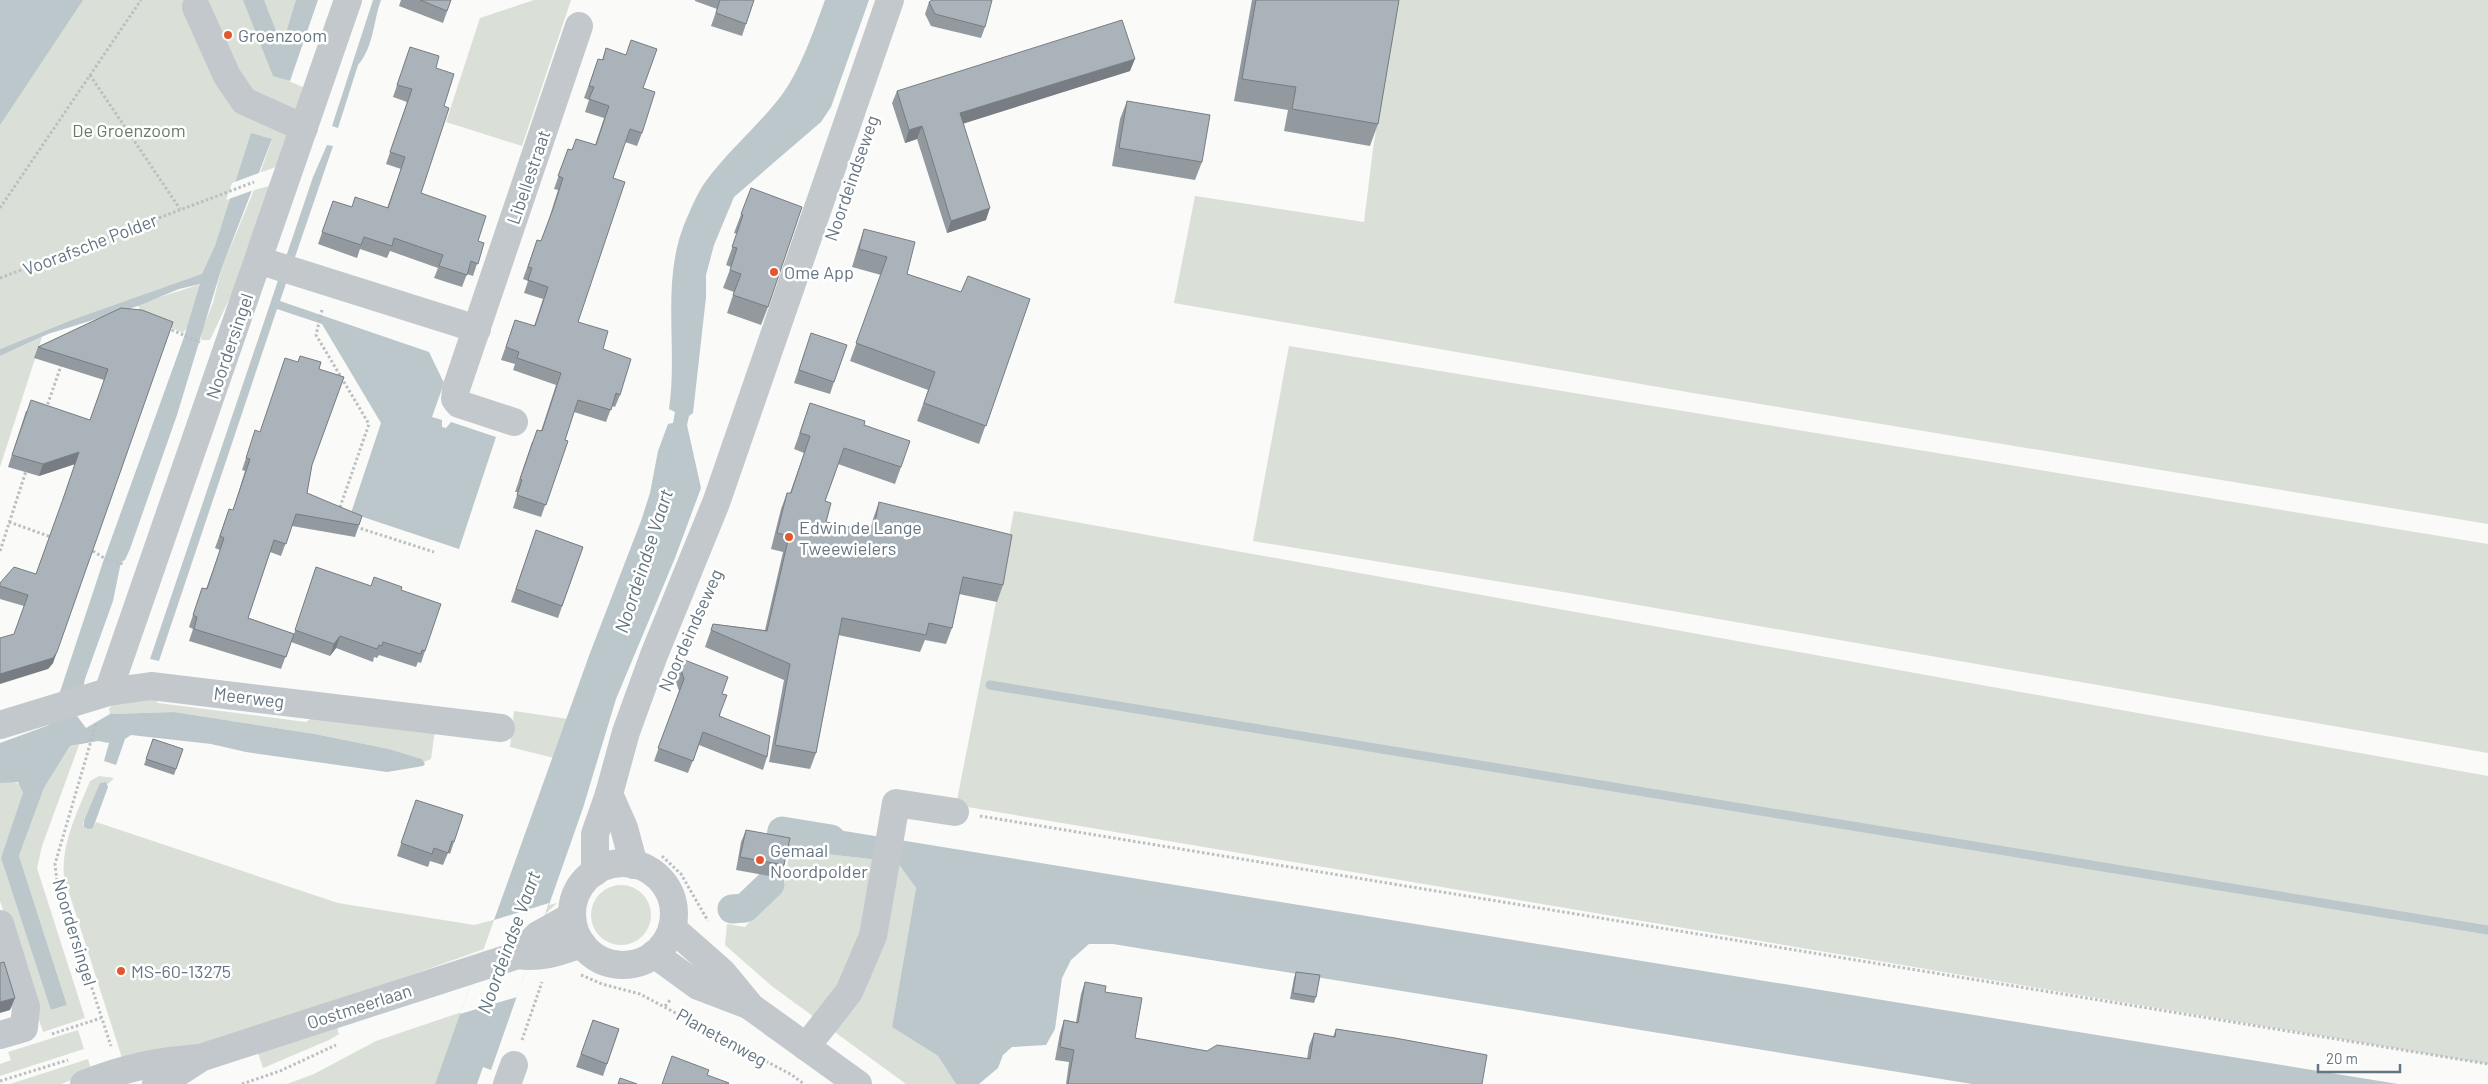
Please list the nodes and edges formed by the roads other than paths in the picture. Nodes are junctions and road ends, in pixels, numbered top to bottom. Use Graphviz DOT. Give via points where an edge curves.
graph roads {
  1 [pos="348,0"];
  2 [pos="890,0"];
  3 [pos="196,7"];
  4 [pos="579,26"];
  5 [pos="304,128"];
  6 [pos="279,267"];
  7 [pos="477,329"];
  8 [pos="514,422"];
  9 [pos="108,692"];
  10 [pos="0,725"];
  11 [pos="501,728"];
  12 [pos="609,794"];
  13 [pos="955,812"];
  14 [pos="634,865"];
  15 [pos="595,872"];
  16 [pos="572,916"];
  17 [pos="0,924"];
  18 [pos="672,928"];
  19 [pos="582,944"];
  20 [pos="654,954"];
  21 [pos="532,956"];
  22 [pos="751,1007"];
  23 [pos="12,1032"];
  24 [pos="806,1047"];
  25 [pos="200,1058"];
  26 [pos="84,1084"];
  27 [pos="156,1084"];
  28 [pos="858,1084"];
  1 -- 5 [label="street, Noordersingel"];
  2 -- 12 [label="street, Noordeindseweg" via="716,503 626,732"];
  3 -- 5 [label="street" via="227,76 244,101"];
  4 -- 7 [label="street, Libellestraat"];
  5 -- 6 [label="street, Noordersingel"];
  6 -- 7 [label="street"];
  6 -- 9 [label="street, Noordersingel"];
  7 -- 8 [label="street, Libellestraat" via="456,389 456,399 459,404"];
  9 -- 10 [label="street, Meerweg" via="89,711 53,710"];
  9 -- 11 [label="street, Meerweg" via="151,686"];
  12 -- 14 [label="street" via="624,828"];
  12 -- 15 [label="street, Noordeindseweg" via="595,834"];
  13 -- 24 [label="street" via="896,803 873,936 849,992"];
  14 -- 15 [label="street" via="614,865"];
  14 -- 18 [label="street" via="651,872 669,893 674,910"];
  15 -- 16 [label="street" via="579,888"];
  16 -- 19 [label="street"];
  16 -- 21 [label="street, Oostmeerlaan"];
  17 -- 23 [label="street" via="26,1007"];
  18 -- 20 [label="street" via="665,943"];
  18 -- 22 [label="street, Planetenweg" via="722,972"];
  19 -- 20 [label="street" via="597,958 616,965 636,963"];
  19 -- 21 [label="street, Oostmeerlaan"];
  20 -- 22 [label="street, Planetenweg" via="698,986"];
  21 -- 25 [label="street, Oostmeerlaan" via="476,968"];
  22 -- 24 [label="street, Planetenweg"];
  24 -- 28 [label="street, Planetenweg"];
  25 -- 26 [label="street, Oostmeerlaan" via="115,1058"];
  25 -- 27 [label="street, Oostmeerlaan"];
}
